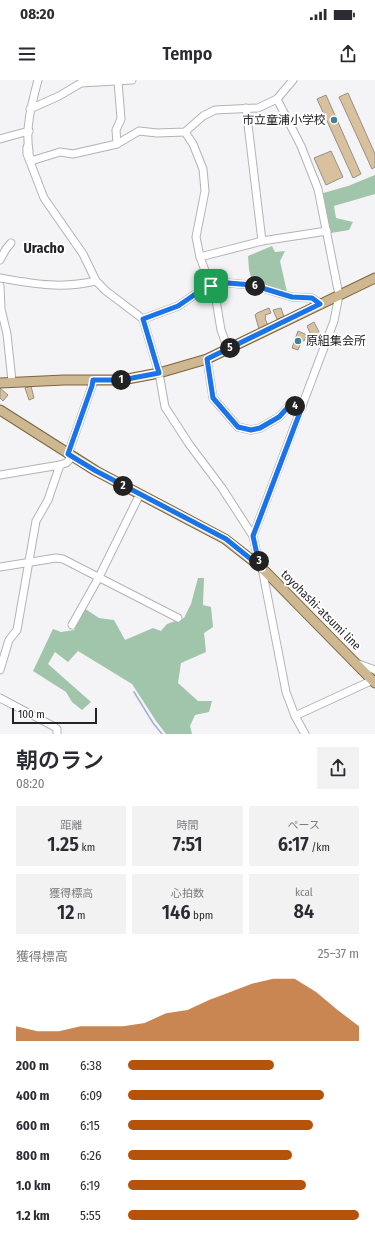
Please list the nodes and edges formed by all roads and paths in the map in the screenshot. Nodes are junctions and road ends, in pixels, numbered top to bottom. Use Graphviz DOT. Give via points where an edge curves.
graph roads {
  1 [pos="38,80"];
  2 [pos="132,80"];
  3 [pos="293,80"];
  4 [pos="118,81"];
  5 [pos="277,99"];
  6 [pos="246,108"];
  7 [pos="30,109"];
  8 [pos="28,131"];
  9 [pos="185,132"];
  10 [pos="0,139"];
  11 [pos="117,144"];
  12 [pos="31,161"];
  13 [pos="327,231"];
  14 [pos="262,241"];
  15 [pos="11,243"];
  16 [pos="200,256"];
  17 [pos="0,260"];
  18 [pos="0,278"];
  19 [pos="375,278"];
  20 [pos="96,281"];
  21 [pos="0,286"];
  22 [pos="211,286"];
  23 [pos="339,295"];
  24 [pos="320,304"];
  25 [pos="143,319"];
  26 [pos="228,349"];
  27 [pos="207,359"];
  28 [pos="159,373"];
  29 [pos="93,380"];
  30 [pos="12,381"];
  31 [pos="0,383"];
  32 [pos="302,407"];
  33 [pos="0,410"];
  34 [pos="70,455"];
  35 [pos="60,466"];
  36 [pos="0,475"];
  37 [pos="140,494"];
  38 [pos="253,536"];
  39 [pos="28,563"];
  40 [pos="0,567"];
  41 [pos="262,568"];
  42 [pos="99,577"];
  43 [pos="178,618"];
  44 [pos="72,625"];
  45 [pos="356,663"];
  46 [pos="0,670"];
  47 [pos="375,670"];
  48 [pos="374,682"];
  49 [pos="0,698"];
  50 [pos="295,716"];
  51 [pos="57,734"];
  52 [pos="305,734"];
  1 -- 7 [label="street"];
  2 -- 4 [label="street"];
  3 -- 5 [label="street"];
  4 -- 7 [label="street" via="81,83"];
  4 -- 11 [label="street" via="121,119 116,130"];
  5 -- 6 [label="street" via="258,108"];
  5 -- 13 [label="street" via="301,146 318,189"];
  6 -- 9 [label="street" via="215,110 203,116"];
  6 -- 14 [label="street"];
  7 -- 8 [label="street"];
  8 -- 10 [label="street"];
  8 -- 12 [label="street"];
  9 -- 11 [label="street" via="139,131"];
  9 -- 16 [label="street" via="193,144 202,169 205,191 196,237"];
  11 -- 12 [label="street" via="73,154 60,152"];
  12 -- 20 [label="street" via="27,147 26,154 44,198 83,254"];
  13 -- 14 [label="street"];
  13 -- 23 [label="street"];
  14 -- 16 [label="street"];
  15 -- 17 [label="street"];
  16 -- 22 [label="street"];
  18 -- 20 [label="street" via="47,286 79,285"];
  19 -- 23 [label="main road"];
  20 -- 25 [label="street"];
  21 -- 30 [label="street"];
  22 -- 24 [label="street" via="228,283 252,285 292,297 312,298"];
  22 -- 25 [label="street" via="178,306"];
  22 -- 26 [label="street"];
  23 -- 24 [label="main road"];
  23 -- 32 [label="street" via="334,321"];
  24 -- 26 [label="main road"];
  25 -- 28 [label="street"];
  26 -- 27 [label="main road"];
  27 -- 28 [label="main road"];
  27 -- 32 [label="street" via="213,398 238,427 251,430 260,428 279,417 290,405"];
  28 -- 29 [label="main road" via="122,380"];
  28 -- 38 [label="street" via="166,407"];
  29 -- 30 [label="main road"];
  29 -- 34 [label="street"];
  30 -- 31 [label="main road"];
  32 -- 38 [label="street"];
  33 -- 34 [label="main road, toyohashi-atsumi line"];
  34 -- 35 [label="street" via="66,463"];
  34 -- 37 [label="main road, toyohashi-atsumi line"];
  35 -- 36 [label="street"];
  35 -- 39 [label="street" via="48,500 36,521"];
  37 -- 41 [label="main road, toyohashi-atsumi line" via="226,539"];
  37 -- 42 [label="street"];
  38 -- 41 [label="street"];
  39 -- 40 [label="street"];
  39 -- 42 [label="street" via="63,559"];
  39 -- 46 [label="street" via="17,630 9,640"];
  41 -- 45 [label="main road, toyohashi-atsumi line"];
  41 -- 50 [label="street" via="286,692"];
  42 -- 43 [label="street"];
  42 -- 44 [label="street"];
  45 -- 47 [label="street"];
  45 -- 48 [label="main road, toyohashi-atsumi line"];
  48 -- 50 [label="street"];
  49 -- 51 [label="street" via="53,726 57,729"];
  50 -- 52 [label="street"];
}
